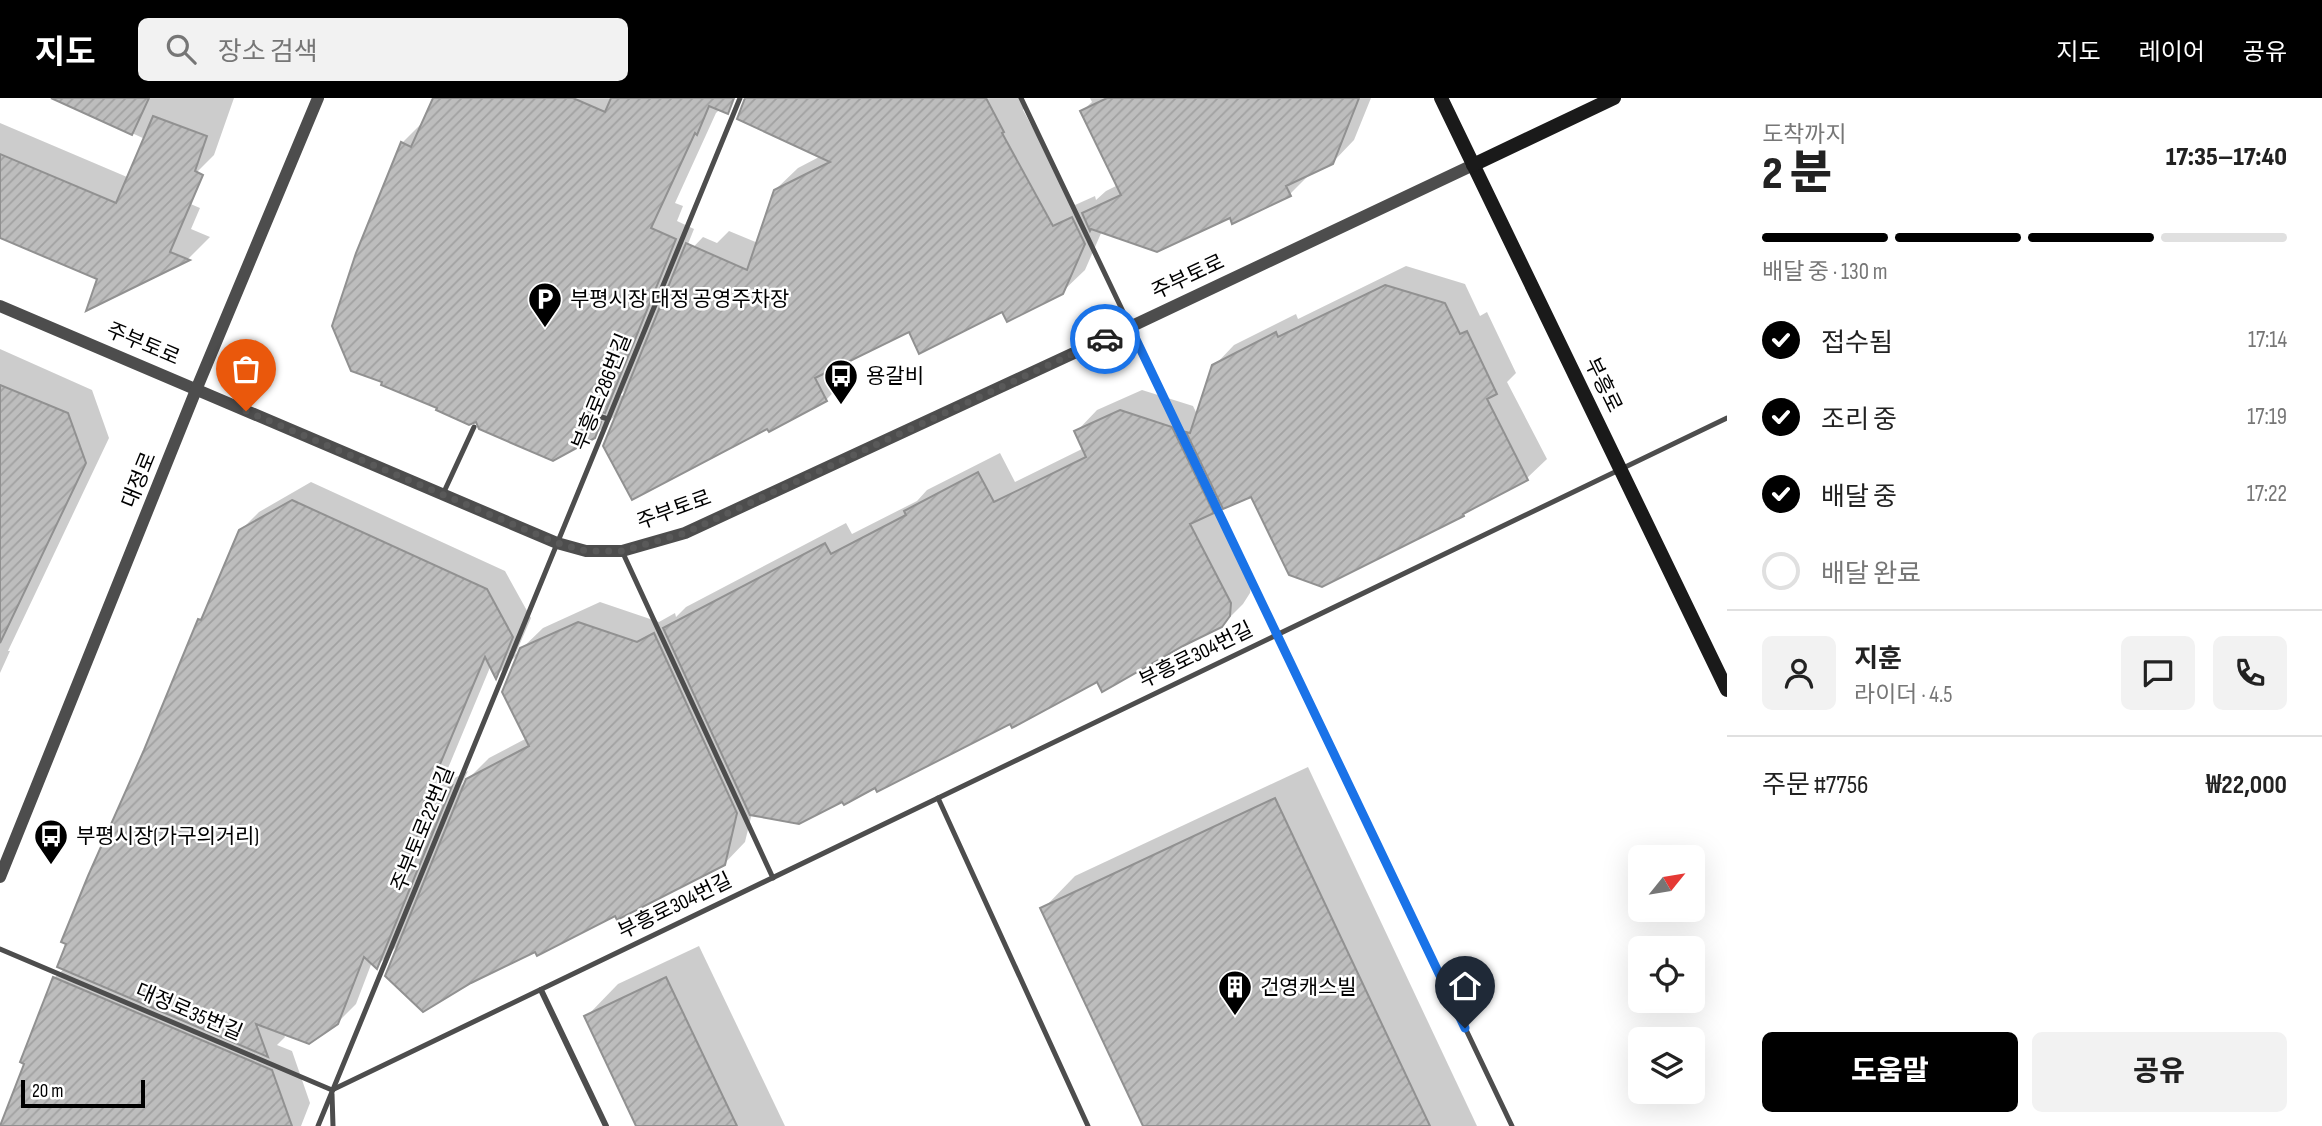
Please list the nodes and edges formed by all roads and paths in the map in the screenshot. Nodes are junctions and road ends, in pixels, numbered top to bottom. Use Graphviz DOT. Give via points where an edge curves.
graph roads {
  1 [pos="318,98"];
  2 [pos="740,98"];
  3 [pos="1021,98"];
  4 [pos="1441,98"];
  5 [pos="1614,98"];
  6 [pos="1473,165"];
  7 [pos="0,306"];
  8 [pos="1130,327"];
  9 [pos="196,390"];
  10 [pos="592,414"];
  11 [pos="1727,418"];
  12 [pos="608,419"];
  13 [pos="474,427"];
  14 [pos="1620,470"];
  15 [pos="443,495"];
  16 [pos="557,543"];
  17 [pos="622,551"];
  18 [pos="1277,635"];
  19 [pos="1727,690"];
  20 [pos="938,799"];
  21 [pos="0,877"];
  22 [pos="773,878"];
  23 [pos="0,949"];
  24 [pos="541,990"];
  25 [pos="332,1090"];
  26 [pos="318,1126"];
  27 [pos="333,1126"];
  28 [pos="606,1126"];
  29 [pos="1088,1126"];
  30 [pos="1512,1126"];
  1 -- 9 [label="street, 대정로"];
  2 -- 12 [label="lane, 부흥로286번길"];
  3 -- 8 [label="lane"];
  4 -- 6 [label="main road, 부흥로"];
  5 -- 6 [label="main road, 주부토로"];
  6 -- 8 [label="street, 주부토로"];
  6 -- 14 [label="main road, 부흥로"];
  7 -- 9 [label="street, 주부토로"];
  8 -- 17 [label="street, 주부토로" via="685,533"];
  8 -- 18 [label="lane"];
  9 -- 15 [label="street, 주부토로"];
  9 -- 21 [label="street, 대정로"];
  10 -- 12 [label="lane"];
  11 -- 14 [label="lane, 부흥로304번길"];
  12 -- 16 [label="lane, 부흥로286번길"];
  13 -- 15 [label="lane"];
  14 -- 18 [label="lane, 부흥로304번길"];
  14 -- 19 [label="main road, 부흥로"];
  15 -- 16 [label="street, 주부토로"];
  16 -- 17 [label="street, 주부토로" via="586,551"];
  16 -- 25 [label="lane, 주부토로22번길"];
  17 -- 22 [label="lane, 주부토로"];
  18 -- 20 [label="lane, 부흥로304번길"];
  18 -- 30 [label="lane"];
  20 -- 22 [label="lane, 부흥로304번길"];
  20 -- 29 [label="lane"];
  22 -- 24 [label="lane, 부흥로304번길"];
  23 -- 25 [label="lane, 대정로35번길"];
  24 -- 25 [label="lane, 부흥로304번길"];
  24 -- 28 [label="street"];
  25 -- 26 [label="lane, 주부토로22번길"];
  25 -- 27 [label="lane"];
}
